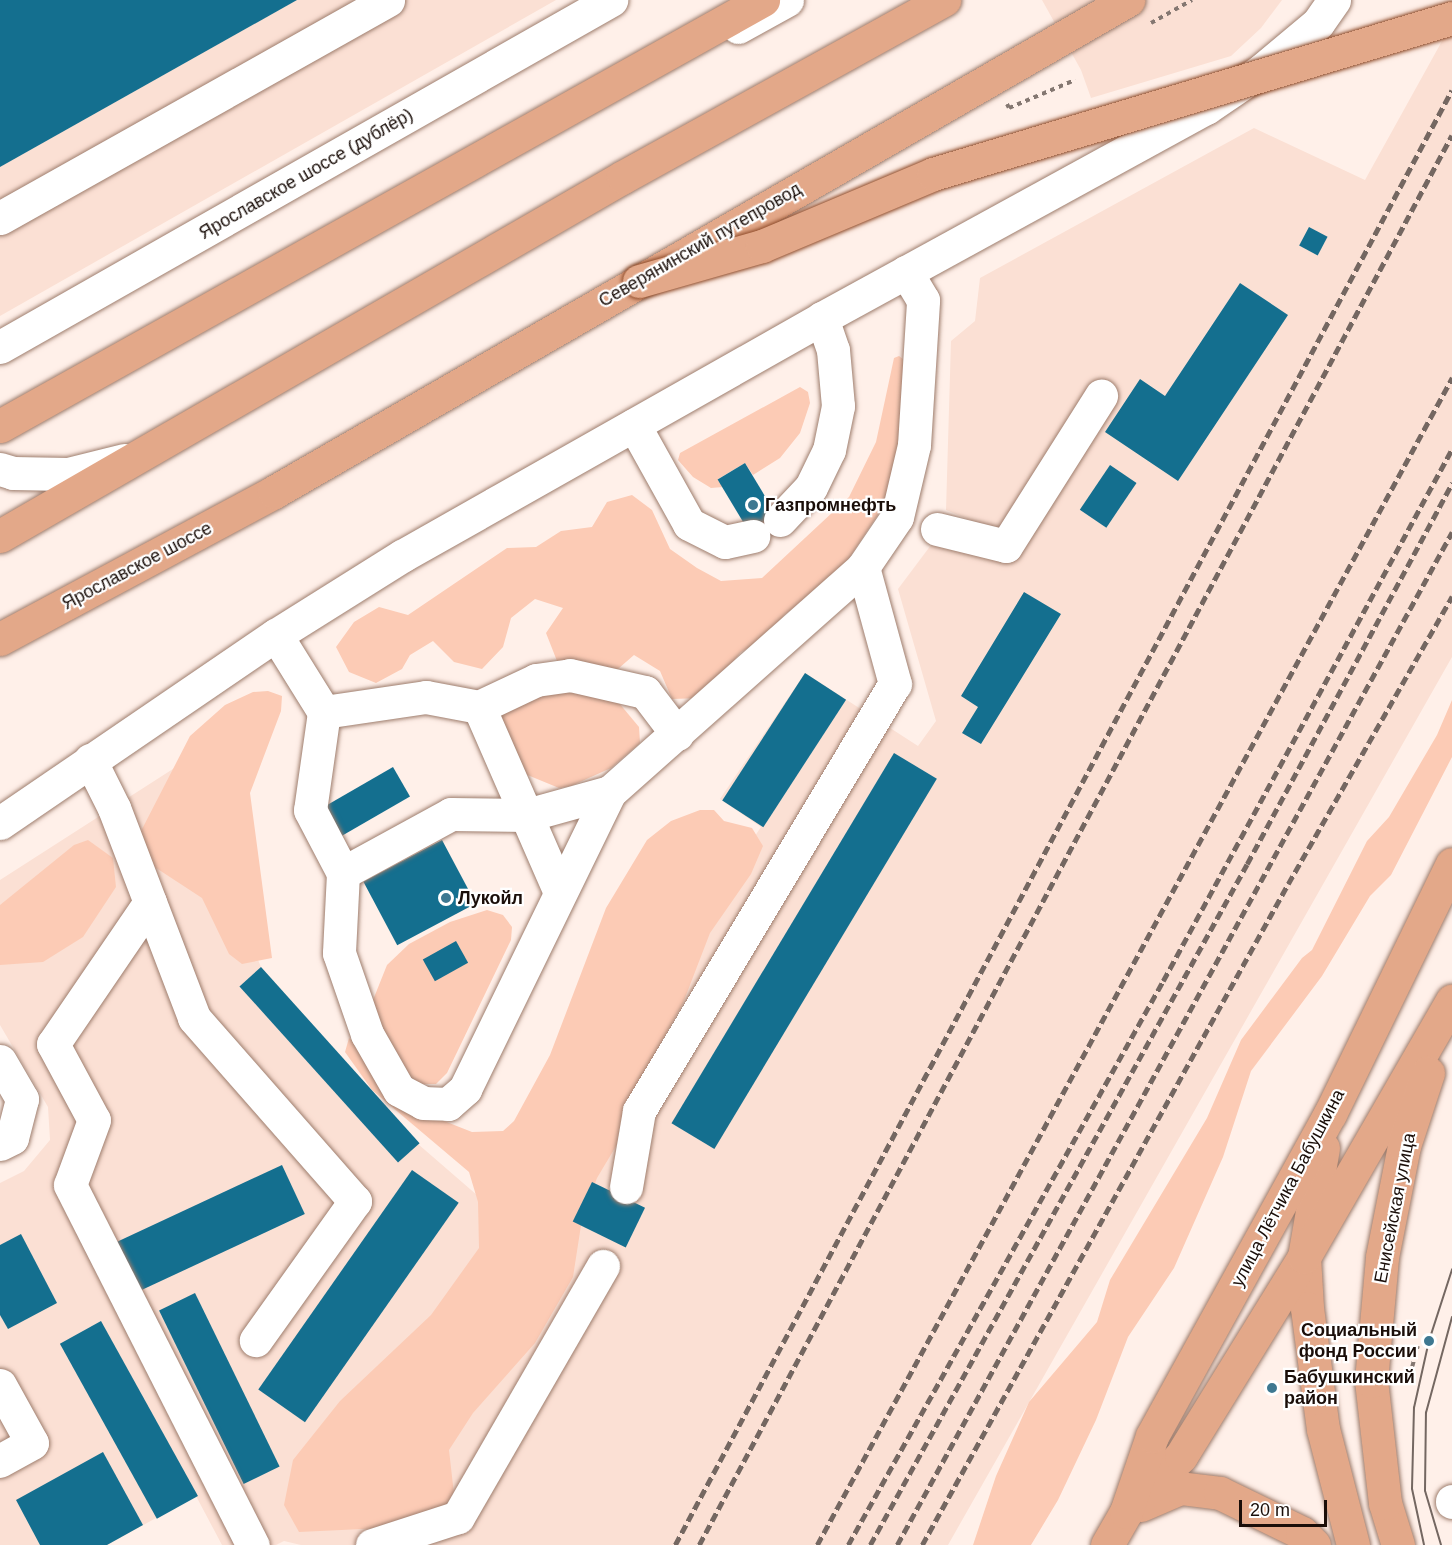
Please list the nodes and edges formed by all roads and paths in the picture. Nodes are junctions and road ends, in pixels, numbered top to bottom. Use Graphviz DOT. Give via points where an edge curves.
graph roads {
  1 [pos="388,0"];
  2 [pos="612,0"];
  3 [pos="763,0"];
  4 [pos="787,0"];
  5 [pos="944,0"];
  6 [pos="1128,0"];
  7 [pos="1334,0"];
  8 [pos="1452,18"];
  9 [pos="735,29"];
  10 [pos="1075,80"];
  11 [pos="1009,108"];
  12 [pos="0,218"];
  13 [pos="906,272"];
  14 [pos="639,280"];
  15 [pos="822,318"];
  16 [pos="0,347"];
  17 [pos="1101,396"];
  18 [pos="634,425"];
  19 [pos="0,426"];
  20 [pos="138,457"];
  21 [pos="0,469"];
  22 [pos="274,492"];
  23 [pos="937,530"];
  24 [pos="0,536"];
  25 [pos="863,567"];
  26 [pos="276,636"];
  27 [pos="0,639"];
  28 [pos="479,707"];
  29 [pos="324,712"];
  30 [pos="677,734"];
  31 [pos="90,760"];
  32 [pos="610,792"];
  33 [pos="527,815"];
  34 [pos="0,823"];
  35 [pos="1452,864"];
  36 [pos="343,873"];
  37 [pos="559,890"];
  38 [pos="150,902"];
  39 [pos="1449,1009"];
  40 [pos="0,1061"];
  41 [pos="1330,1114"];
  42 [pos="0,1144"];
  43 [pos="626,1188"];
  44 [pos="1304,1257"];
  45 [pos="603,1266"];
  46 [pos="256,1340"];
  47 [pos="1418,1346"];
  48 [pos="1410,1375"];
  49 [pos="0,1385"];
  50 [pos="0,1461"];
  51 [pos="1126,1512"];
  52 [pos="254,1545"];
  53 [pos="372,1545"];
  54 [pos="1107,1545"];
  55 [pos="1314,1545"];
  56 [pos="1353,1545"];
  57 [pos="1398,1545"];
  1 -- 12 [label="street"];
  2 -- 16 [label="street, Ярославское шоссе (дублёр)"];
  3 -- 19 [label="main road"];
  4 -- 9 [label="street"];
  5 -- 20 [label="main road" via="623,177"];
  6 -- 14 [label="main road, Северянинский путепровод"];
  7 -- 13 [label="street" via="1318,23 1262,70 1206,108"];
  8 -- 14 [label="main road, bridge" via="933,174 844,208 762,246"];
  10 -- 11 [label="path"];
  13 -- 15 [label="street"];
  13 -- 25 [label="street" via="923,300 914,445 897,518"];
  14 -- 22 [label="main road, Северянинский путепровод"];
  15 -- 18 [label="street"];
  15 -- 18 [label="street" via="833,350 838,406 829,450 811,487 766,528 725,542 689,524"];
  17 -- 23 [label="street" via="1006,546"];
  18 -- 26 [label="street" via="402,556"];
  20 -- 21 [label="street" via="68,474"];
  20 -- 24 [label="main road"];
  22 -- 27 [label="main road, Ярославское шоссе"];
  25 -- 30 [label="street"];
  25 -- 43 [label="street" via="895,684 639,1111"];
  26 -- 29 [label="street"];
  26 -- 31 [label="street"];
  28 -- 29 [label="street" via="426,697"];
  28 -- 30 [label="street" via="536,680 570,675 645,692"];
  28 -- 33 [label="street"];
  29 -- 36 [label="street" via="310,810"];
  30 -- 32 [label="street"];
  31 -- 34 [label="street"];
  31 -- 38 [label="street" via="114,808"];
  32 -- 33 [label="street"];
  32 -- 37 [label="street"];
  33 -- 36 [label="street" via="451,814"];
  33 -- 37 [label="street"];
  35 -- 41 [label="main road, улица Лётчика Бабушкина"];
  36 -- 37 [label="street" via="339,953 367,1034 399,1090 423,1103 448,1104 465,1089"];
  38 -- 46 [label="street" via="194,1018 355,1201"];
  38 -- 52 [label="street" via="53,1044 94,1120 70,1185"];
  39 -- 44 [label="main road, улица Лётчика Бабушкина"];
  39 -- 57 [label="main road, Енисейская улица" via="1404,1146 1382,1257 1371,1389 1385,1503"];
  40 -- 42 [label="street" via="22,1100 12,1138"];
  41 -- 44 [label="main road"];
  41 -- 51 [label="main road, улица Лётчика Бабушкина" via="1152,1436"];
  44 -- 51 [label="main road, улица Лётчика Бабушкина" via="1181,1456"];
  44 -- 56 [label="main road" via="1314,1383"];
  45 -- 53 [label="street" via="458,1517"];
  47 -- 48 [label="path"];
  49 -- 50 [label="street" via="32,1443"];
  51 -- 54 [label="main road, улица Лётчика Бабушкина"];
  51 -- 55 [label="main road" via="1180,1488 1220,1493 1302,1533"];
}
